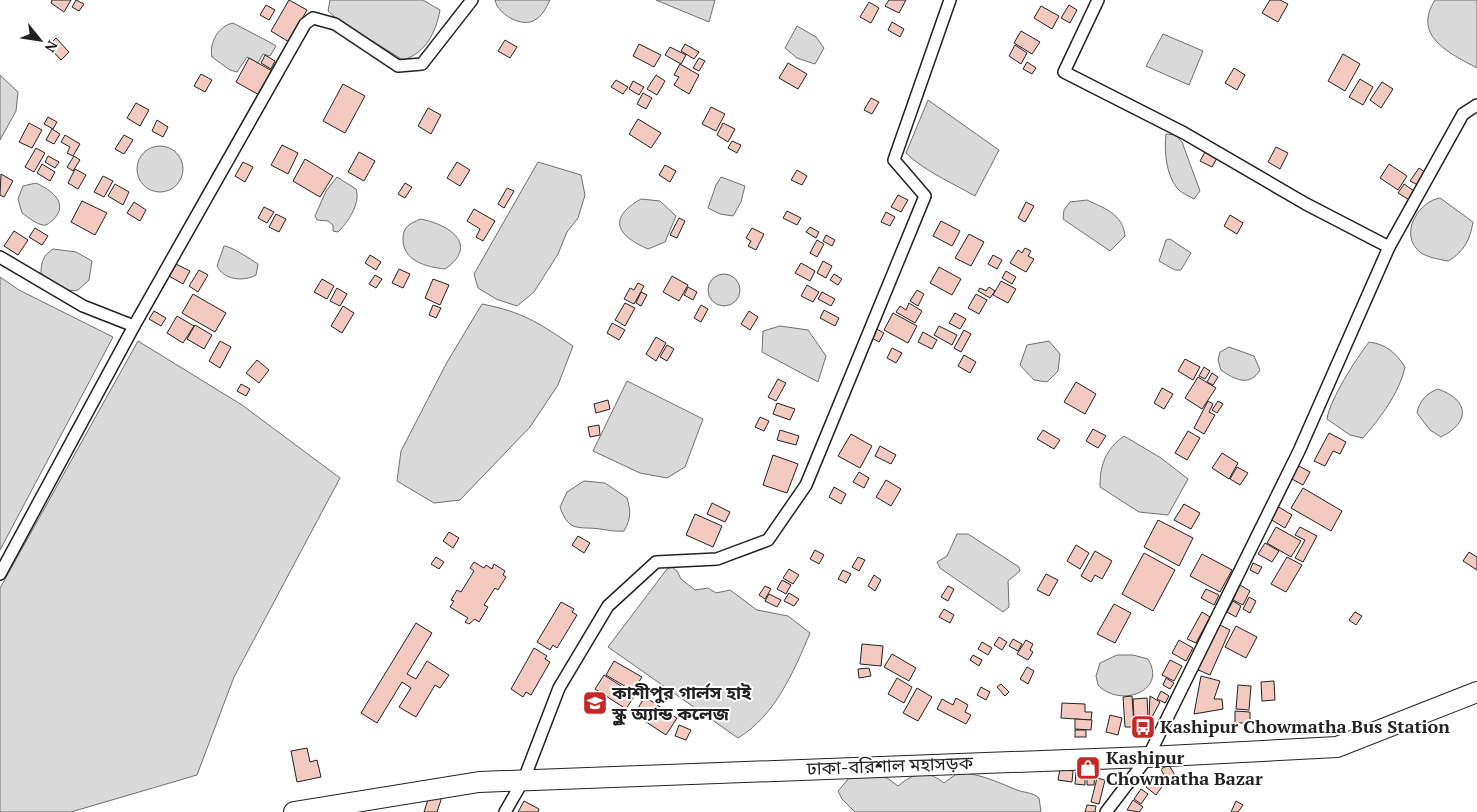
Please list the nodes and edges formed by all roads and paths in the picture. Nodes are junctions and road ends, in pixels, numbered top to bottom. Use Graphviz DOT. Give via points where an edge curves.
graph roads {
  1 [pos="472,0"];
  2 [pos="950,0"];
  3 [pos="1098,0"];
  4 [pos="1477,105"];
  5 [pos="1389,247"];
  6 [pos="0,257"];
  7 [pos="134,326"];
  8 [pos="0,574"];
  9 [pos="1477,692"];
  10 [pos="1148,757"];
  11 [pos="524,779"];
  12 [pos="294,812"];
  13 [pos="505,812"];
  14 [pos="1106,812"];
  1 -- 7 [label="street" via="422,64 398,66 335,24 312,18 305,24"];
  2 -- 11 [label="street" via="894,160 926,196 806,485 768,540 717,559 656,562 608,606 559,688"];
  3 -- 5 [label="street" via="1064,72 1184,133 1306,204"];
  4 -- 5 [label="street" via="1463,114"];
  5 -- 10 [label="street" via="1299,451"];
  6 -- 7 [label="street" via="83,306"];
  7 -- 8 [label="street"];
  9 -- 10 [label="highway, ঢাকা-বরিশাল মহাসড়ক" via="1337,747"];
  10 -- 11 [label="highway, ঢাকা-বরিশাল মহাসড়ক"];
  10 -- 14 [label="street"];
  11 -- 12 [label="highway, ঢাকা-বরিশাল মহাসড়ক" via="479,782"];
  11 -- 13 [label="street"];
}
